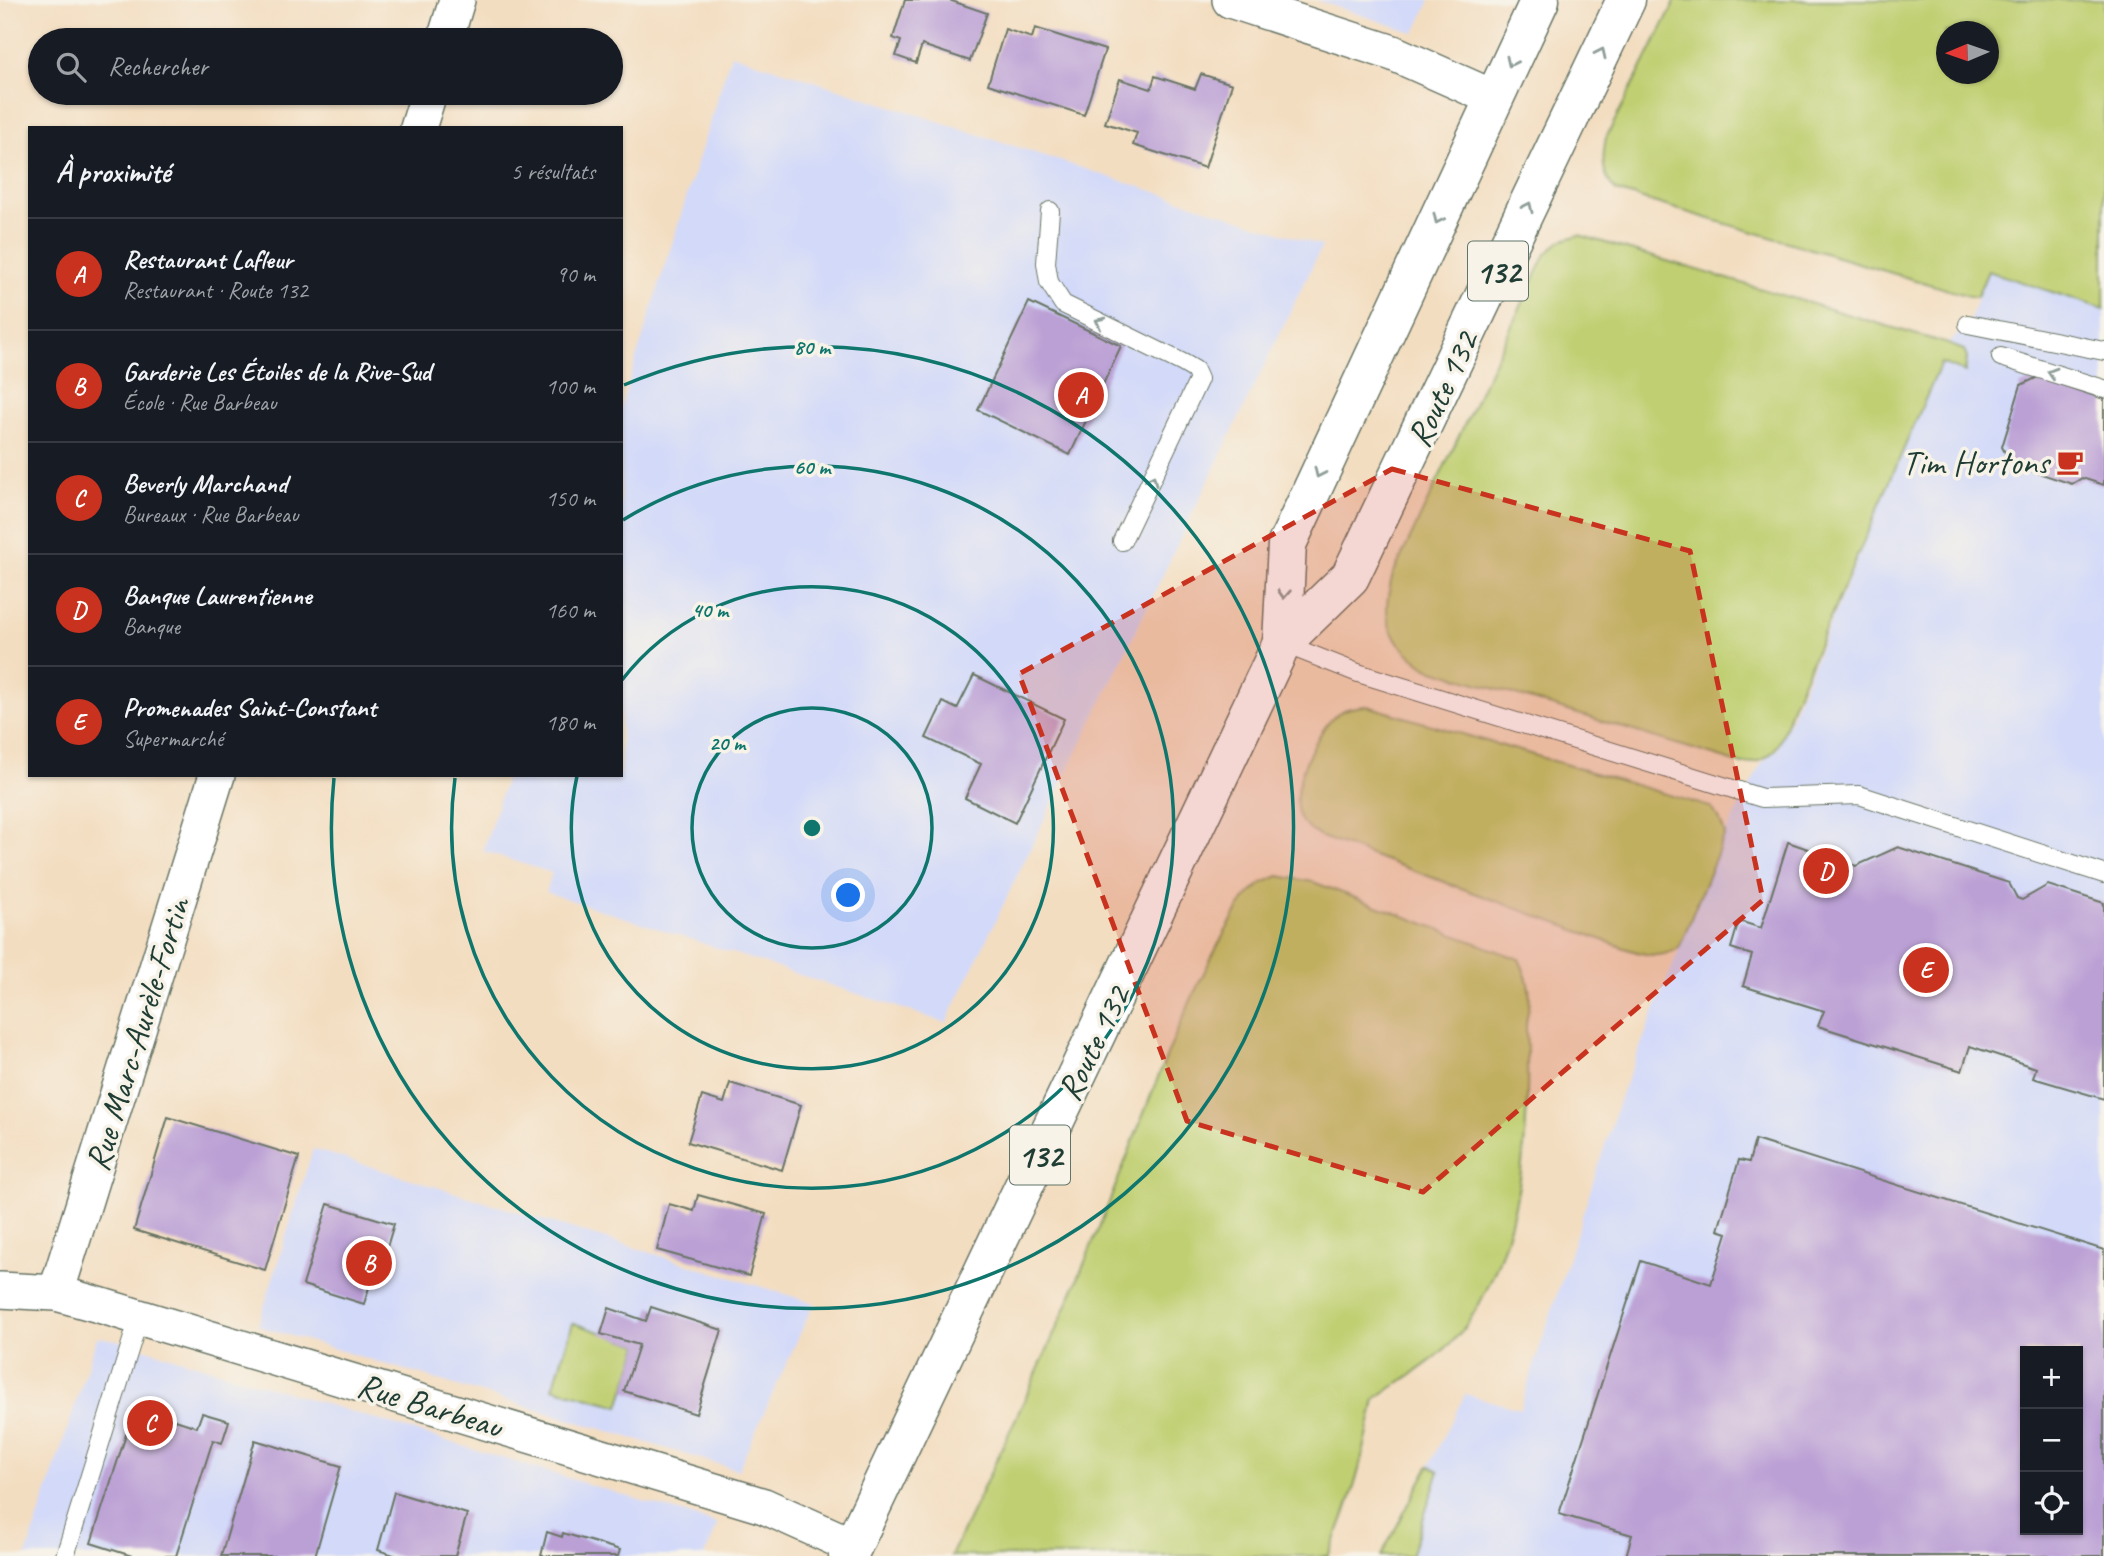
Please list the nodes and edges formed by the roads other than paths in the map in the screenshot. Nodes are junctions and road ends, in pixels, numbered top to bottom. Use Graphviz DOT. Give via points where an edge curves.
graph roads {
  1 [pos="457,0"];
  2 [pos="1230,0"];
  3 [pos="1539,0"];
  4 [pos="1626,0"];
  5 [pos="449,28"];
  6 [pos="1494,98"];
  7 [pos="425,105"];
  8 [pos="419,126"];
  9 [pos="1050,211"];
  10 [pos="1968,324"];
  11 [pos="2104,351"];
  12 [pos="2001,358"];
  13 [pos="2104,389"];
  14 [pos="1122,541"];
  15 [pos="1282,643"];
  16 [pos="216,777"];
  17 [pos="2104,874"];
  18 [pos="0,1290"];
  19 [pos="56,1293"];
  20 [pos="139,1318"];
  21 [pos="851,1553"];
  22 [pos="65,1556"];
  1 -- 5 [label="street"];
  2 -- 6 [label="street" via="1393,53"];
  3 -- 6 [label="highway, Route 132 / 132, one-way"];
  15 -- 4 [label="highway, Route 132 / 132, one-way" via="1350,577"];
  6 -- 15 [label="highway, Route 132 / 132, one-way" via="1287,544"];
  7 -- 8 [label="street"];
  14 -- 9 [label="lane, one-way" via="1199,379 1195,370 1183,363 1063,304 1048,276"];
  10 -- 11 [label="lane"];
  13 -- 12 [label="lane, one-way"];
  15 -- 17 [label="lane" via="1358,673 1762,798 1859,795"];
  15 -- 21 [label="highway, Route 132 / 132"];
  16 -- 19 [label="street, Rue Marc-Aurèle-Fortin"];
  18 -- 19 [label="street, Rue Barbeau"];
  19 -- 20 [label="street, Rue Barbeau"];
  20 -- 21 [label="street, Rue Barbeau" via="764,1506"];
  20 -- 22 [label="lane"];
}
